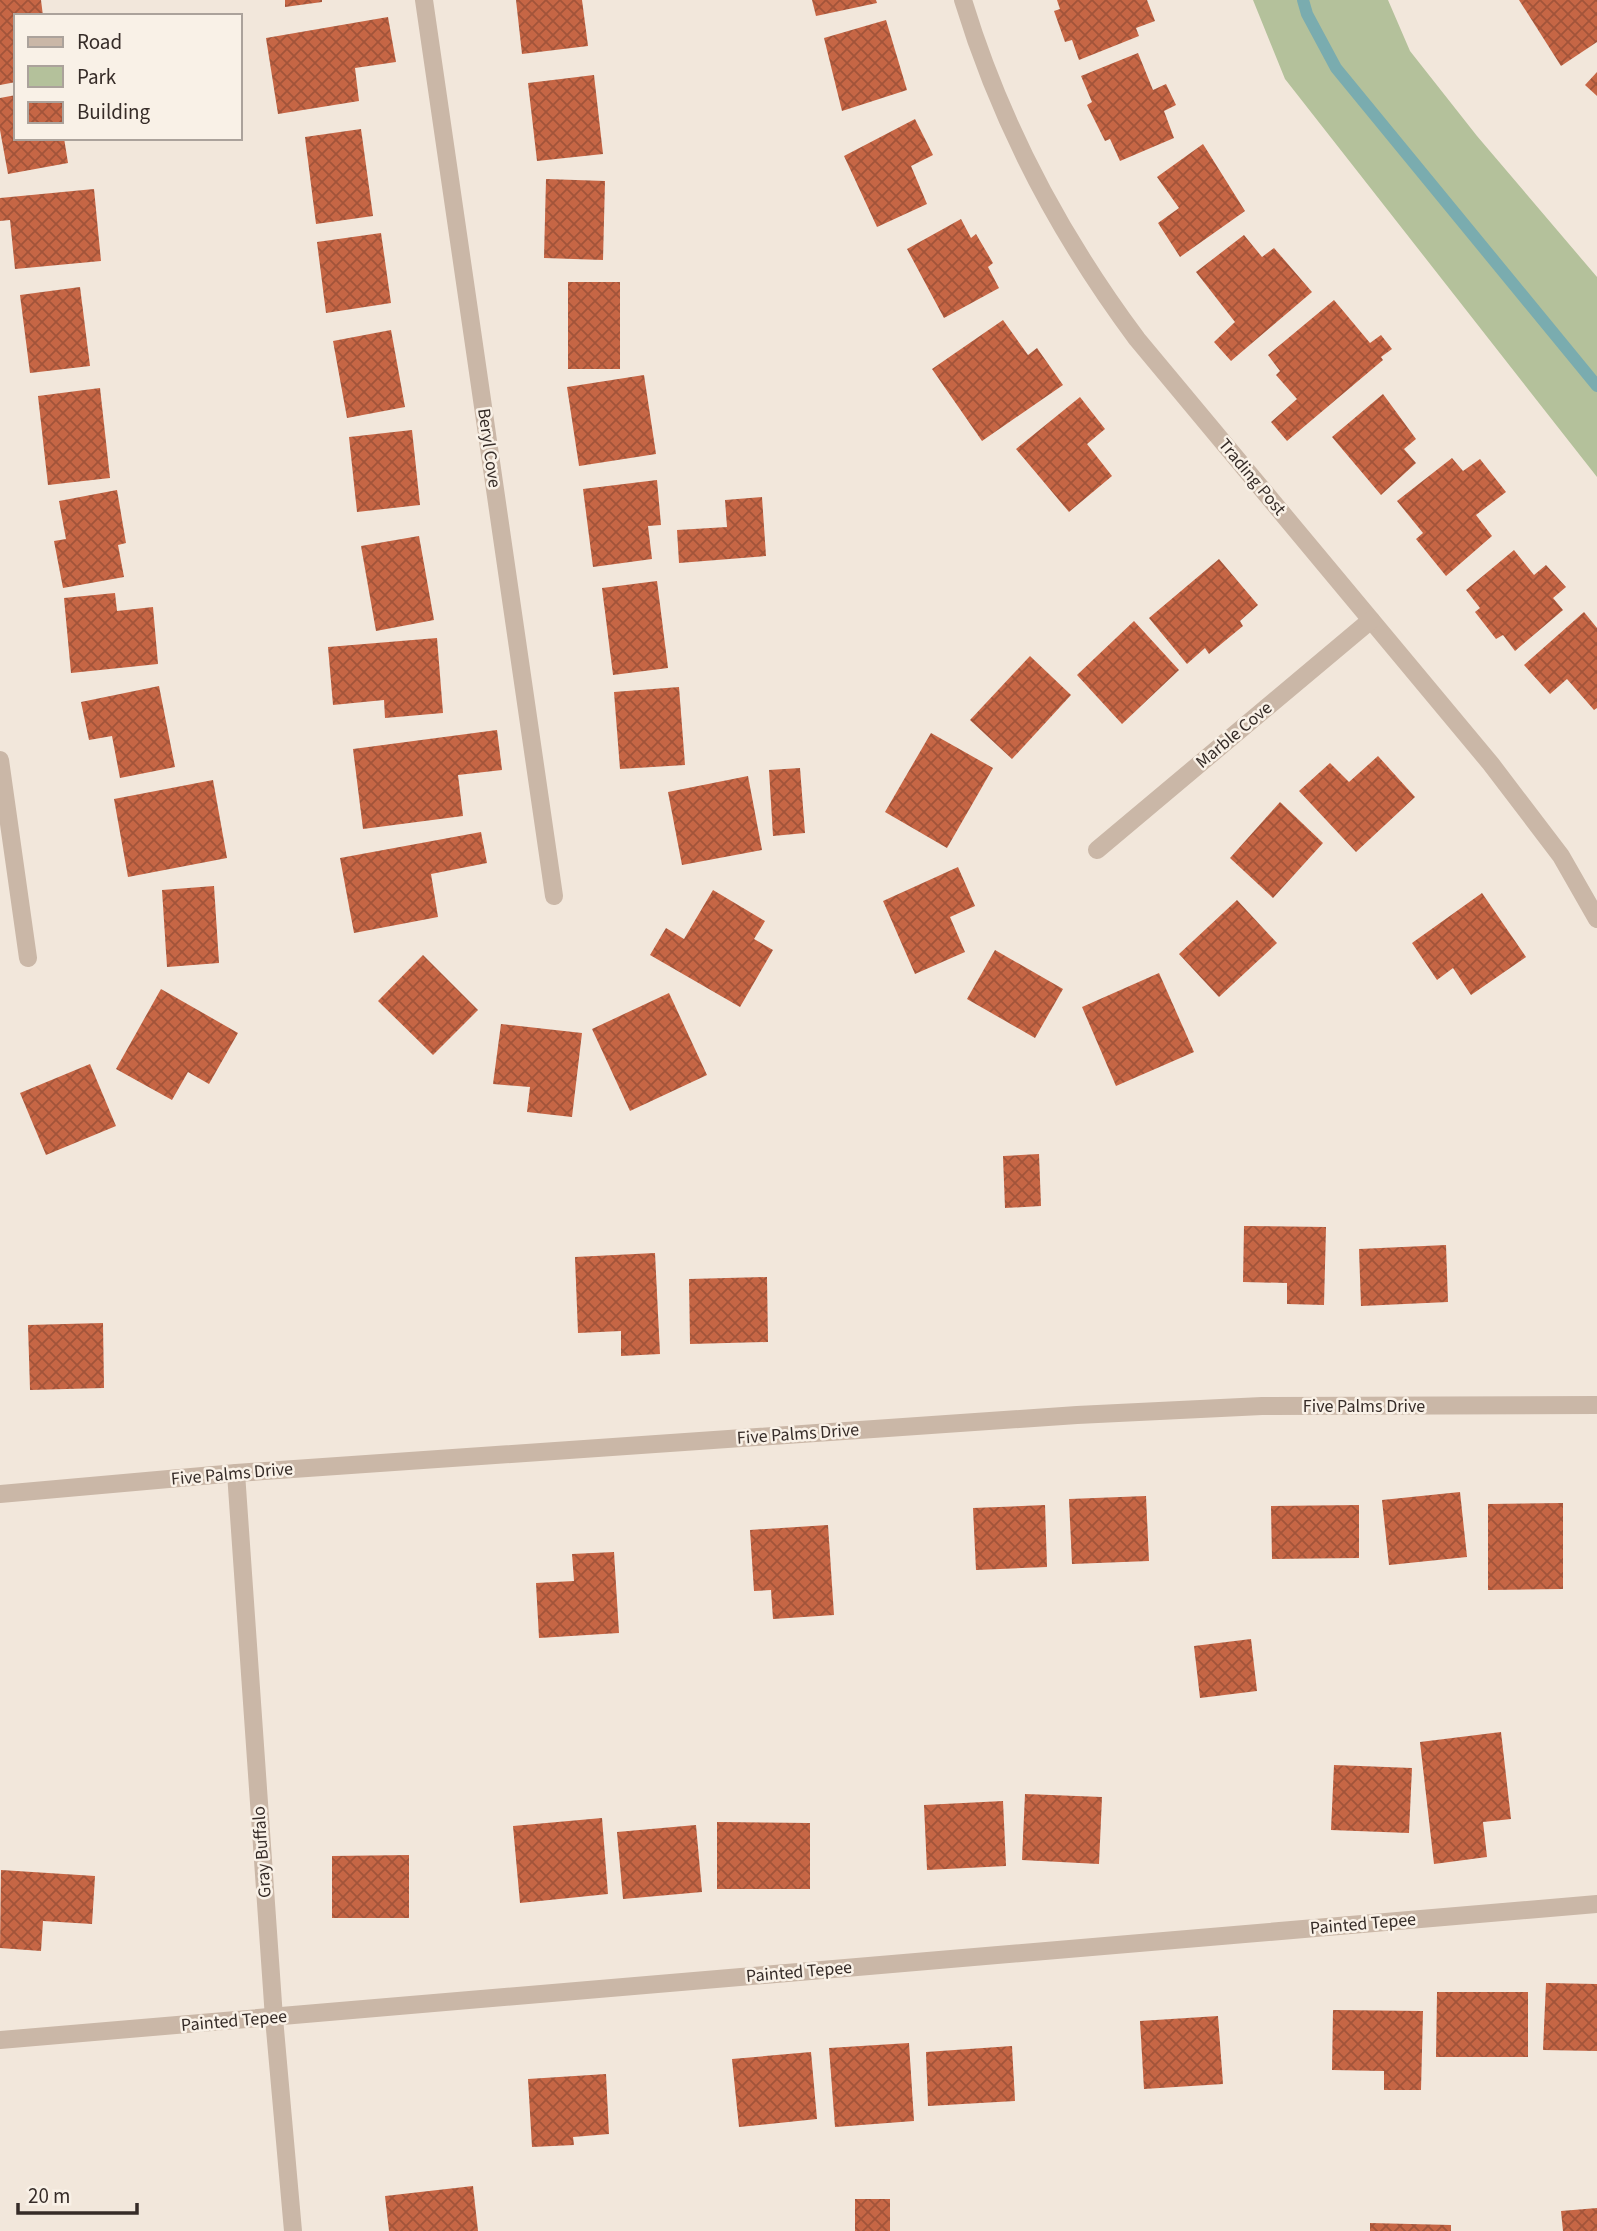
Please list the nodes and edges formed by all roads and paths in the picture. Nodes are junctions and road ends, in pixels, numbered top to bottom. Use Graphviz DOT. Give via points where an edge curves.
graph roads {
  1 [pos="424,0"];
  2 [pos="963,0"];
  3 [pos="1371,621"];
  4 [pos="0,760"];
  5 [pos="1097,850"];
  6 [pos="554,895"];
  7 [pos="1597,919"];
  8 [pos="28,958"];
  9 [pos="1597,1405"];
  10 [pos="236,1473"];
  11 [pos="0,1494"];
  12 [pos="1597,1903"];
  13 [pos="274,2018"];
  14 [pos="0,2040"];
  15 [pos="293,2231"];
  1 -- 6 [label="street, Beryl Cove"];
  2 -- 3 [label="street, Trading Post" via="982,58 1050,208 1102,293"];
  3 -- 5 [label="street, Marble Cove"];
  3 -- 7 [label="street, Trading Post" via="1561,856"];
  4 -- 8 [label="street"];
  9 -- 10 [label="street, Five Palms Drive" via="1262,1406 1103,1413"];
  10 -- 11 [label="street, Five Palms Drive"];
  10 -- 13 [label="street, Gray Buffalo"];
  12 -- 13 [label="street, Painted Tepee"];
  13 -- 14 [label="street, Painted Tepee"];
  13 -- 15 [label="street, Gray Buffalo"];
}
